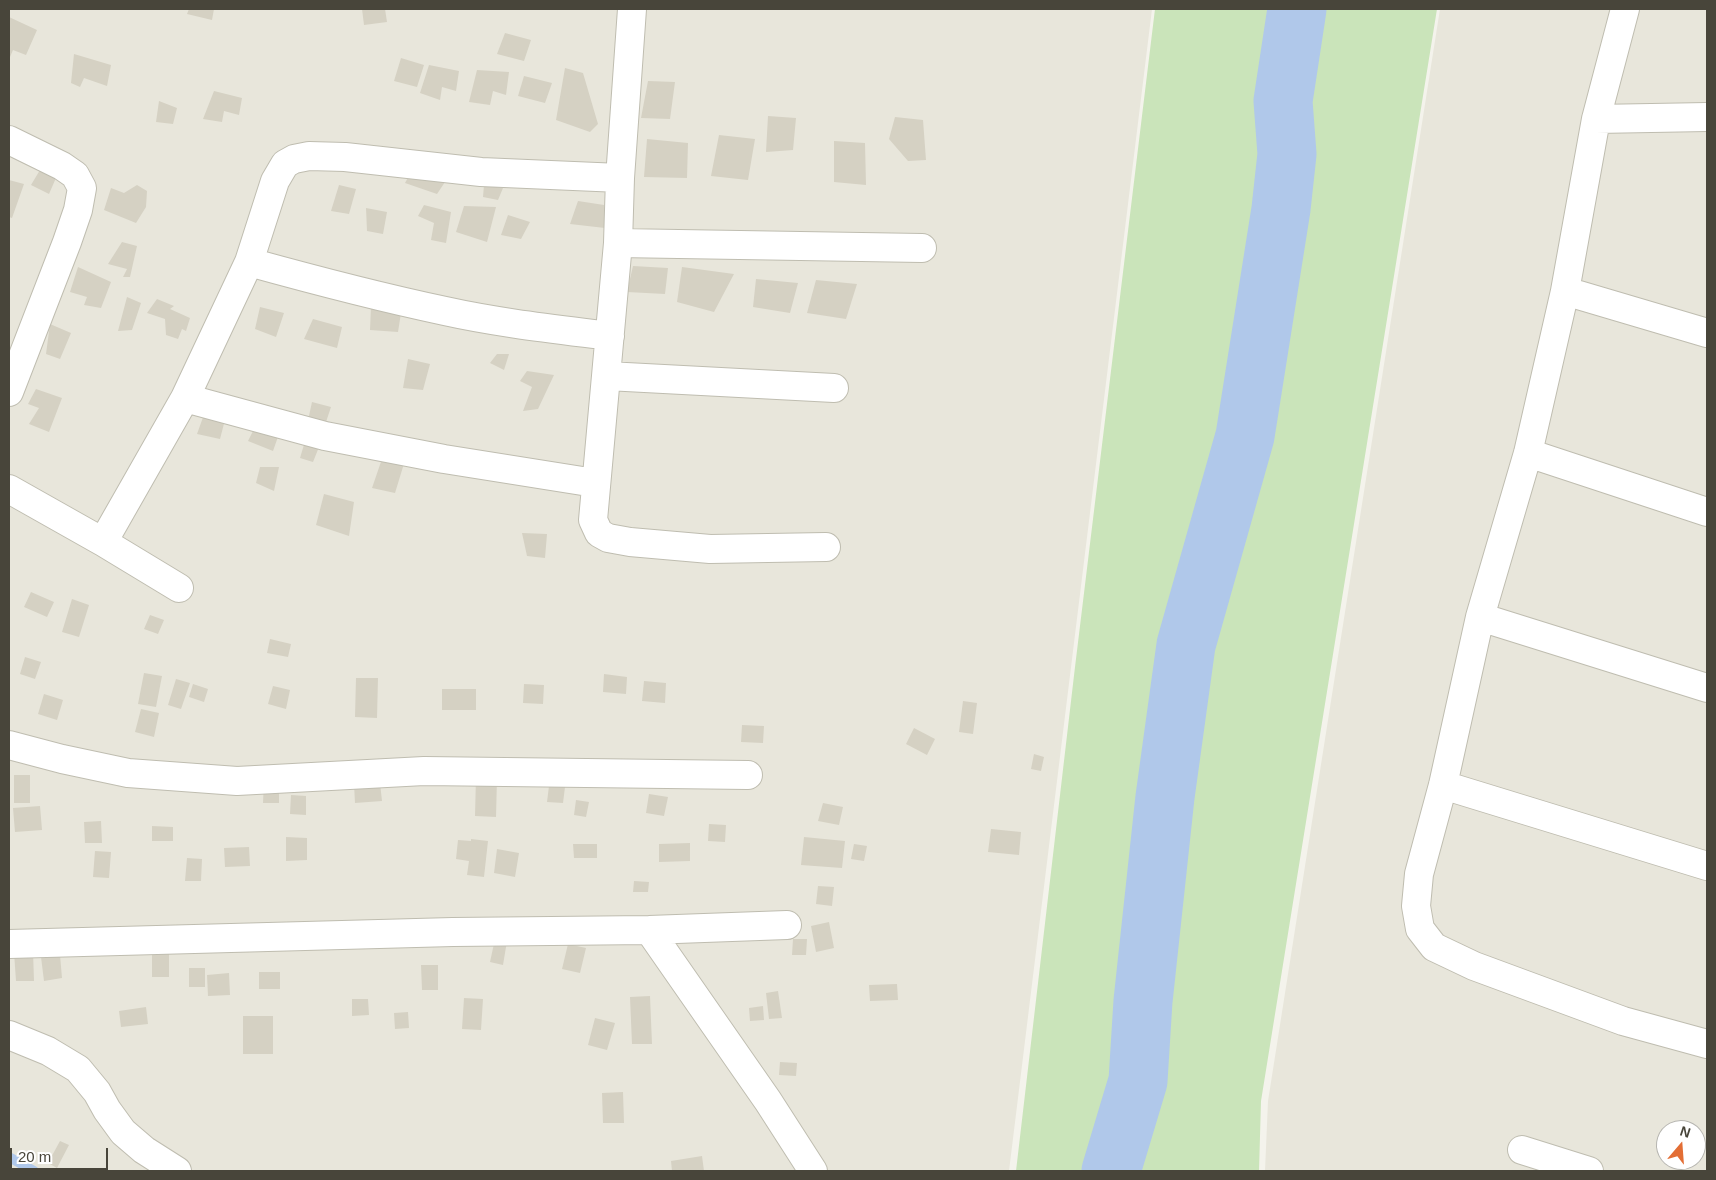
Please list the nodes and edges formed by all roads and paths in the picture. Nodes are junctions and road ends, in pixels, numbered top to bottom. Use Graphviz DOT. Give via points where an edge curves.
graph roads {
  1 [pos="632,9"];
  2 [pos="1625,9"];
  3 [pos="1707,117"];
  4 [pos="1596,119"];
  5 [pos="9,140"];
  6 [pos="620,178"];
  7 [pos="618,242"];
  8 [pos="922,248"];
  9 [pos="249,262"];
  10 [pos="1566,291"];
  11 [pos="1707,333"];
  12 [pos="610,336"];
  13 [pos="606,376"];
  14 [pos="834,388"];
  15 [pos="9,392"];
  16 [pos="185,398"];
  17 [pos="1528,453"];
  18 [pos="595,483"];
  19 [pos="9,489"];
  20 [pos="1707,512"];
  21 [pos="103,542"];
  22 [pos="826,547"];
  23 [pos="179,588"];
  24 [pos="1480,618"];
  25 [pos="1707,688"];
  26 [pos="9,745"];
  27 [pos="748,775"];
  28 [pos="1444,785"];
  29 [pos="1707,866"];
  30 [pos="787,925"];
  31 [pos="649,930"];
  32 [pos="9,944"];
  33 [pos="9,1035"];
  34 [pos="1707,1044"];
  35 [pos="1522,1150"];
  36 [pos="176,1171"];
  37 [pos="813,1171"];
  38 [pos="1589,1171"];
  1 -- 6 [label="street"];
  2 -- 4 [label="street"];
  3 -- 4 [label="street"];
  4 -- 10 [label="street"];
  5 -- 15 [label="street" via="62,166 75,175 82,188 70,234"];
  6 -- 7 [label="street"];
  6 -- 9 [label="street" via="481,172 344,158 309,156 294,159 285,164 275,181"];
  7 -- 8 [label="street"];
  7 -- 12 [label="street"];
  9 -- 12 [label="street" via="446,312 537,328"];
  9 -- 16 [label="street"];
  10 -- 11 [label="street"];
  10 -- 17 [label="street"];
  12 -- 13 [label="street"];
  13 -- 14 [label="street"];
  13 -- 18 [label="street"];
  16 -- 18 [label="street" via="325,436"];
  16 -- 21 [label="street"];
  17 -- 20 [label="street"];
  17 -- 24 [label="street"];
  18 -- 22 [label="street" via="593,520 599,533 608,538 710,549"];
  19 -- 21 [label="street"];
  21 -- 23 [label="street"];
  24 -- 25 [label="street"];
  24 -- 28 [label="street"];
  26 -- 27 [label="street" via="128,774 237,781 424,771"];
  28 -- 29 [label="street"];
  28 -- 34 [label="street" via="1419,874 1416,906 1420,929 1434,947 1474,966 1623,1021"];
  30 -- 31 [label="street"];
  31 -- 32 [label="street"];
  31 -- 37 [label="street"];
  33 -- 36 [label="street" via="78,1068 123,1132"];
  35 -- 38 [label="street"];
}
